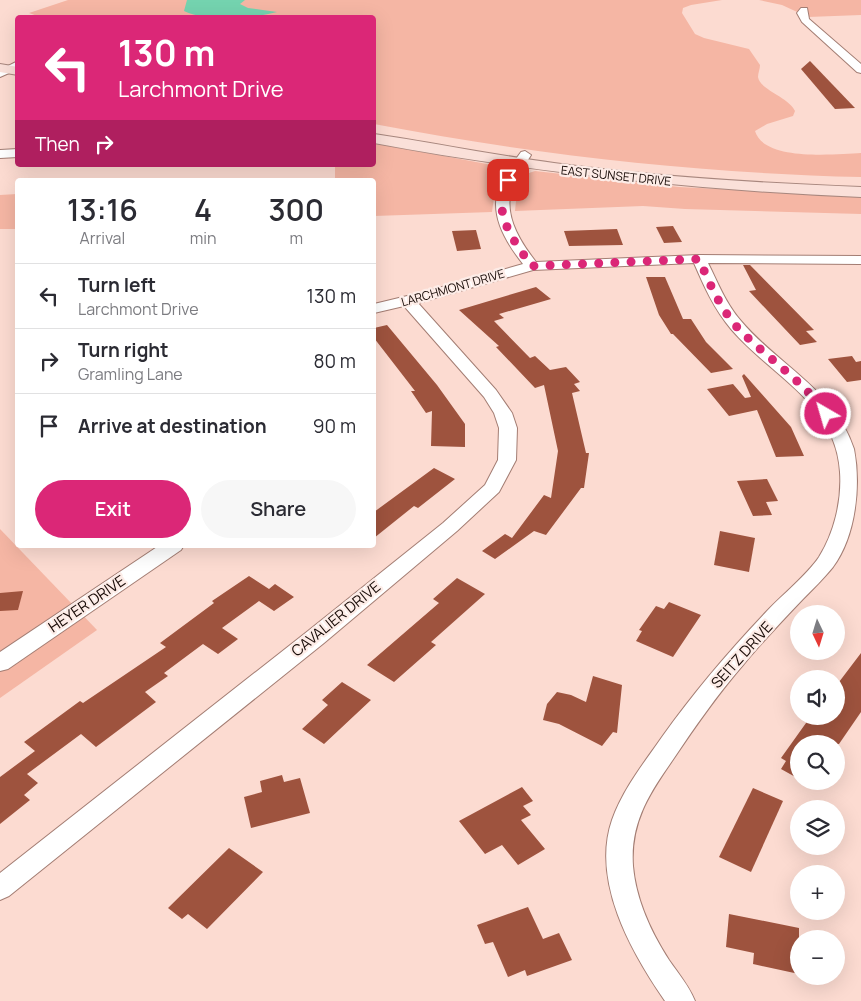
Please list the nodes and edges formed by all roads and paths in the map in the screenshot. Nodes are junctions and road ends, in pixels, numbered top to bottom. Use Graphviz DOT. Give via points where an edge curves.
graph roads {
  1 [pos="804,10"];
  2 [pos="861,70"];
  3 [pos="376,129"];
  4 [pos="376,138"];
  5 [pos="15,153"];
  6 [pos="0,154"];
  7 [pos="522,160"];
  8 [pos="861,181"];
  9 [pos="861,192"];
  10 [pos="699,259"];
  11 [pos="861,260"];
  12 [pos="532,266"];
  13 [pos="408,301"];
  14 [pos="376,308"];
  15 [pos="170,548"];
  16 [pos="0,663"];
  17 [pos="0,888"];
  18 [pos="680,1001"];
  1 -- 2 [label="street" via="805,20"];
  3 -- 7 [label="main road, EAST SUNSET DRIVE"];
  4 -- 7 [label="main road, EAST SUNSET DRIVE"];
  5 -- 6 [label="street"];
  7 -- 8 [label="main road, EAST SUNSET DRIVE" via="738,177"];
  7 -- 9 [label="main road, EAST SUNSET DRIVE" via="679,183"];
  7 -- 12 [label="street" via="506,183 503,212 510,234"];
  10 -- 11 [label="street, LARCHMONT DRIVE"];
  10 -- 12 [label="street, LARCHMONT DRIVE"];
  10 -- 18 [label="street, SEITZ DRIVE" via="722,308 737,326 808,390 835,426 850,459 853,485 848,524 826,562 723,673 690,715 641,786 623,826 620,845 628,904 657,967"];
  12 -- 13 [label="street, LARCHMONT DRIVE"];
  13 -- 14 [label="street, LARCHMONT DRIVE"];
  13 -- 17 [label="street, CAVALIER DRIVE" via="503,413 508,428 507,460 492,488 450,527 316,637"];
  15 -- 16 [label="street, HEYER DRIVE"];
}
